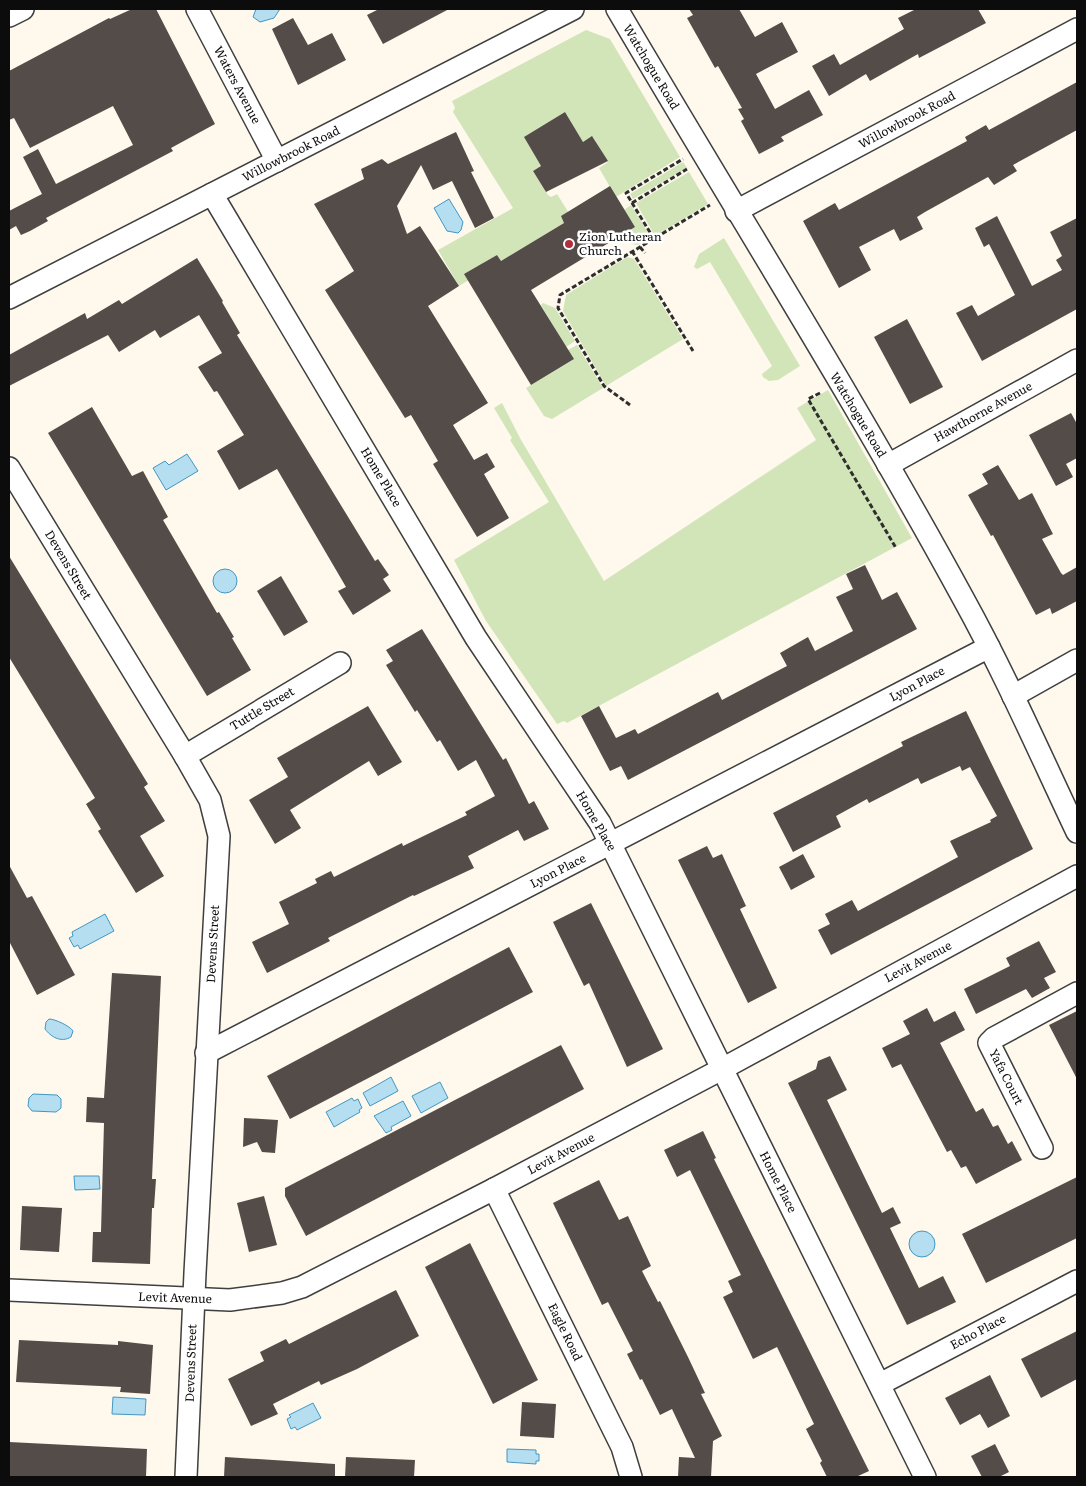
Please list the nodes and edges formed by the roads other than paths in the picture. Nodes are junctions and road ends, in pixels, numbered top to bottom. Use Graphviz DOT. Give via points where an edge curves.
graph roads {
  1 [pos="23,9"];
  2 [pos="197,9"];
  3 [pos="573,9"];
  4 [pos="617,9"];
  5 [pos="9,16"];
  6 [pos="1077,28"];
  7 [pos="277,161"];
  8 [pos="212,194"];
  9 [pos="736,211"];
  10 [pos="9,298"];
  11 [pos="1077,360"];
  12 [pos="888,465"];
  13 [pos="9,468"];
  14 [pos="989,647"];
  15 [pos="1077,660"];
  16 [pos="340,663"];
  17 [pos="1013,696"];
  18 [pos="185,756"];
  19 [pos="1077,832"];
  20 [pos="610,844"];
  21 [pos="1077,876"];
  22 [pos="1077,993"];
  23 [pos="206,1053"];
  24 [pos="722,1069"];
  25 [pos="1042,1148"];
  26 [pos="494,1189"];
  27 [pos="1077,1281"];
  28 [pos="9,1290"];
  29 [pos="194,1300"];
  30 [pos="880,1384"];
  31 [pos="186,1477"];
  32 [pos="631,1477"];
  33 [pos="925,1477"];
  1 -- 5 [label="street"];
  2 -- 7 [label="street, Waters Avenue"];
  3 -- 7 [label="street, Willowbrook Road"];
  4 -- 9 [label="street, Watchogue Road"];
  6 -- 9 [label="street, Willowbrook Road"];
  7 -- 8 [label="street, Willowbrook Road"];
  8 -- 10 [label="street, Willowbrook Road"];
  8 -- 20 [label="street, Home Place" via="476,638 591,809"];
  9 -- 12 [label="street, Watchogue Road"];
  11 -- 12 [label="street, Hawthorne Avenue"];
  12 -- 14 [label="street, Watchogue Road"];
  13 -- 18 [label="street, Devens Street"];
  14 -- 17 [label="street, Watchogue Road"];
  14 -- 20 [label="street, Lyon Place"];
  15 -- 17 [label="street"];
  16 -- 18 [label="street, Tuttle Street"];
  17 -- 19 [label="street, Watchogue Road"];
  18 -- 23 [label="street, Devens Street" via="210,800 219,836"];
  20 -- 23 [label="street, Lyon Place"];
  20 -- 24 [label="street, Home Place"];
  21 -- 24 [label="street, Levit Avenue"];
  22 -- 25 [label="street, Yafa Court" via="989,1043"];
  23 -- 29 [label="street, Devens Street"];
  24 -- 26 [label="street, Levit Avenue"];
  24 -- 30 [label="street, Home Place"];
  26 -- 29 [label="street, Levit Avenue" via="302,1287 258,1298"];
  26 -- 32 [label="street, Eagle Road" via="622,1448"];
  27 -- 30 [label="street, Echo Place"];
  28 -- 29 [label="street, Levit Avenue"];
  29 -- 31 [label="street, Devens Street"];
  30 -- 33 [label="street, Home Place"];
}
